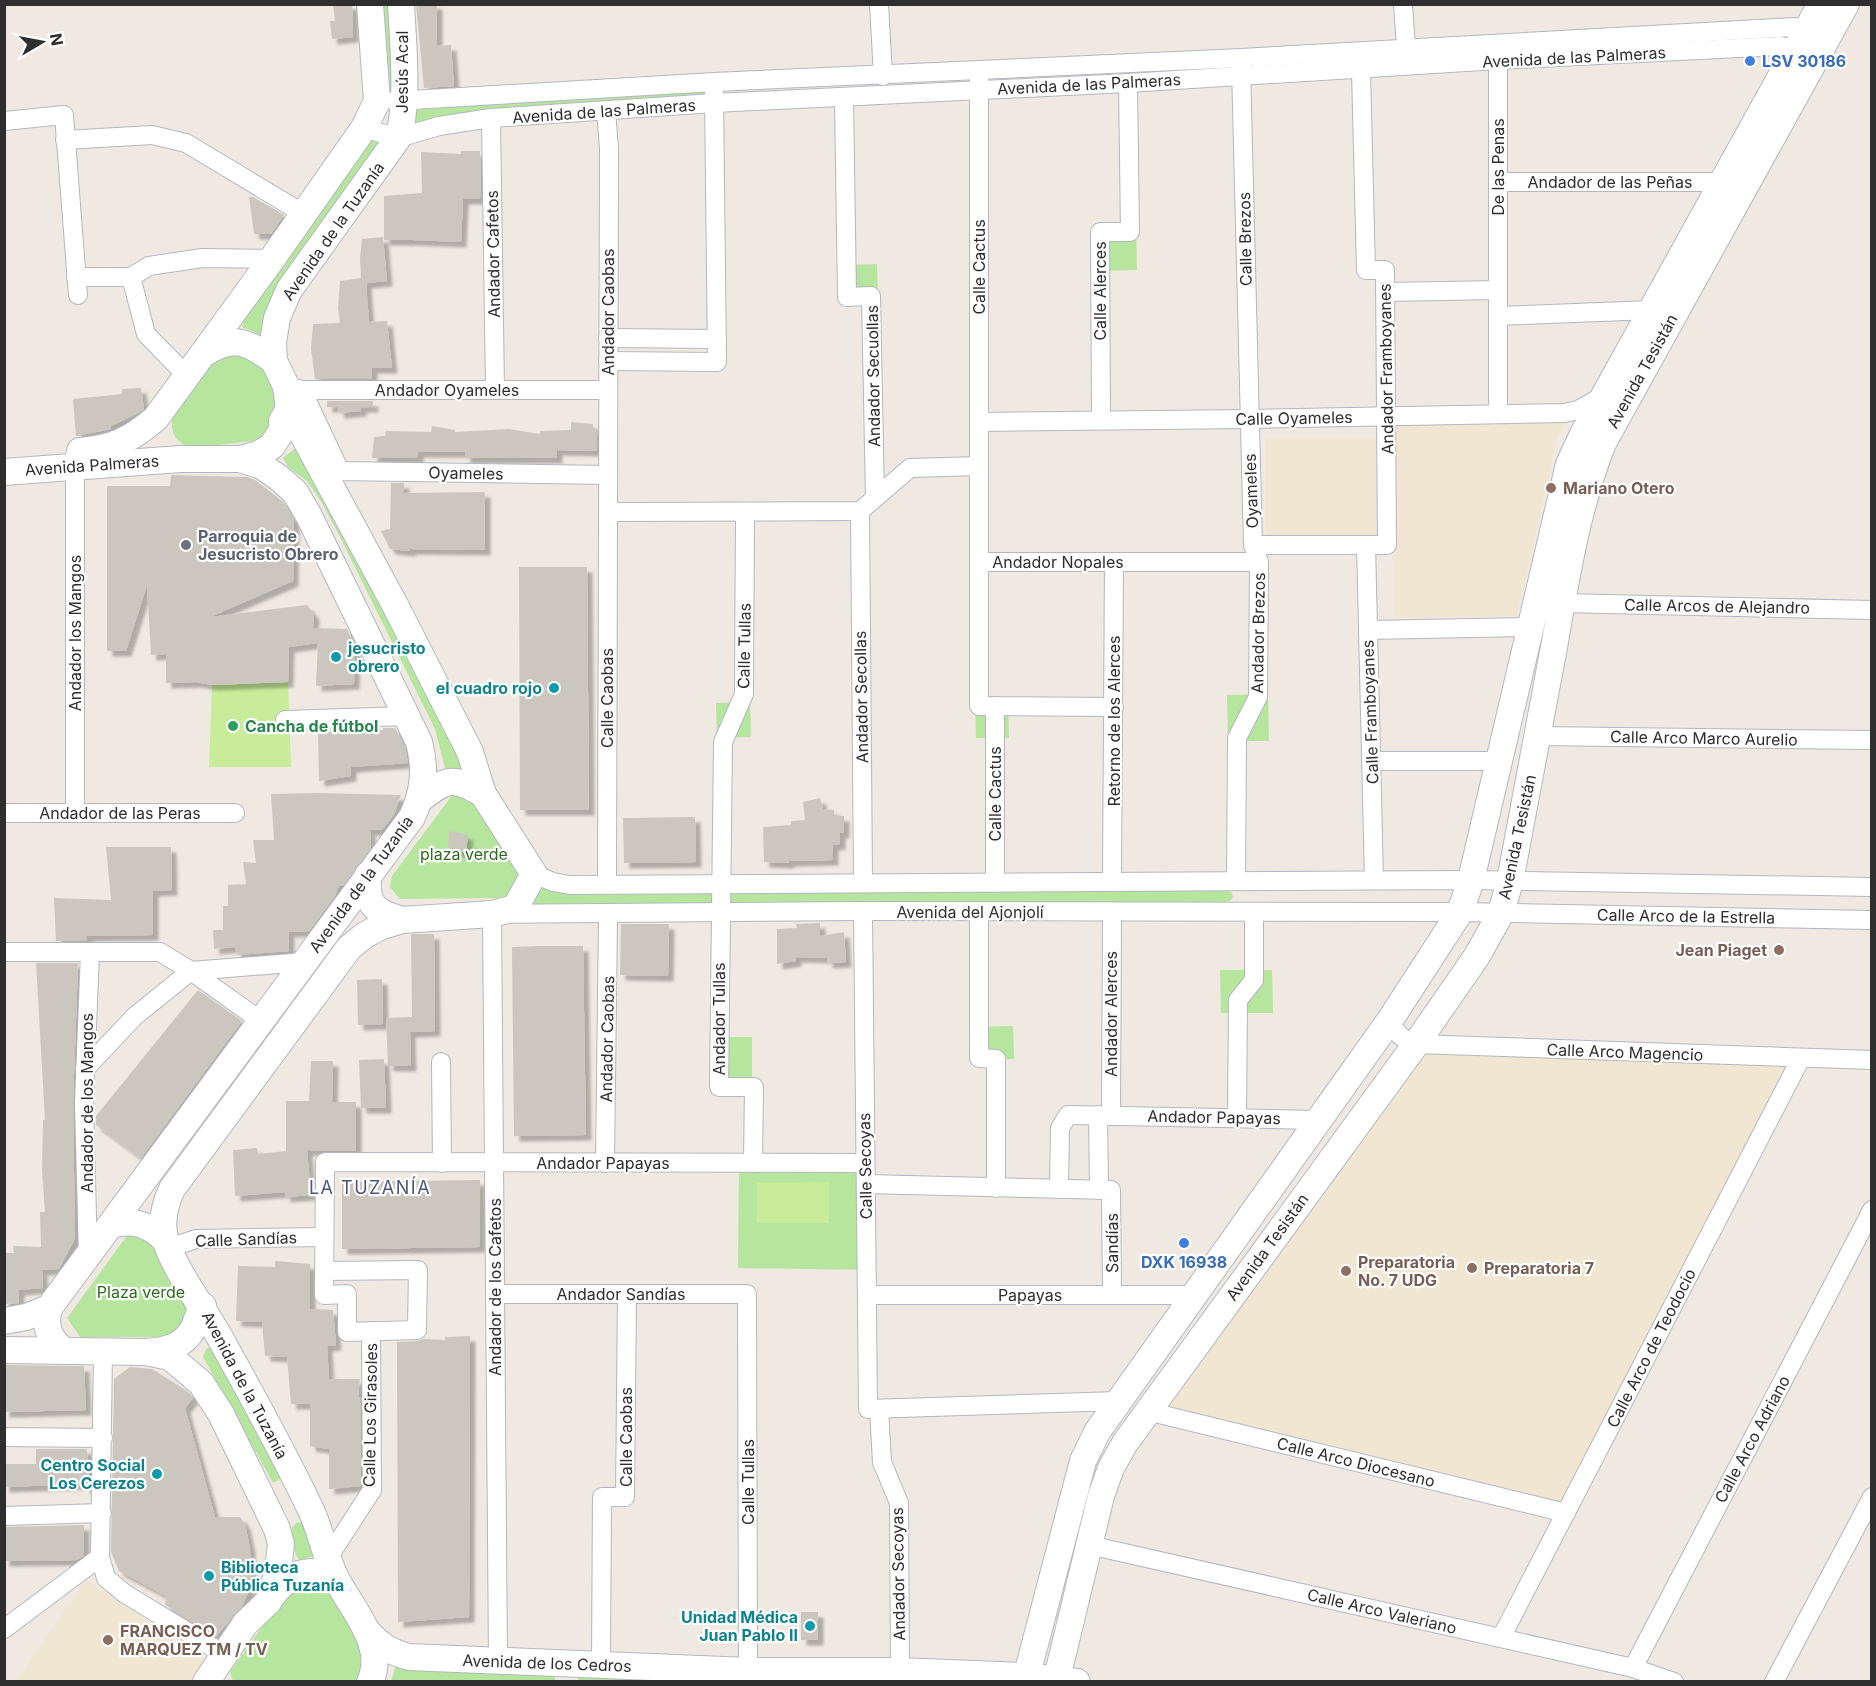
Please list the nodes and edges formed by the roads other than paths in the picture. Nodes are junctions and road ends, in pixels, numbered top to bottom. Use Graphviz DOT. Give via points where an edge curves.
graph roads {
  1 [pos="370,4"];
  2 [pos="401,4"];
  3 [pos="879,4"];
  4 [pos="1403,4"];
  5 [pos="1821,4"];
  6 [pos="1846,4"];
  7 [pos="1812,44"];
  8 [pos="1406,48"];
  9 [pos="1498,52"];
  10 [pos="1241,58"];
  11 [pos="979,69"];
  12 [pos="1361,70"];
  13 [pos="883,76"];
  14 [pos="1242,77"];
  15 [pos="714,82"];
  16 [pos="1128,83"];
  17 [pos="978,89"];
  18 [pos="844,98"];
  19 [pos="377,101"];
  20 [pos="404,101"];
  21 [pos="714,103"];
  22 [pos="606,111"];
  23 [pos="491,118"];
  24 [pos="4,121"];
  25 [pos="364,128"];
  26 [pos="398,138"];
  27 [pos="65,140"];
  28 [pos="1498,182"];
  29 [pos="1722,182"];
  30 [pos="304,214"];
  31 [pos="272,259"];
  32 [pos="131,277"];
  33 [pos="1498,290"];
  34 [pos="1385,291"];
  35 [pos="1651,310"];
  36 [pos="1498,316"];
  37 [pos="608,338"];
  38 [pos="717,339"];
  39 [pos="204,353"];
  40 [pos="274,361"];
  41 [pos="608,362"];
  42 [pos="188,376"];
  43 [pos="495,390"];
  44 [pos="608,390"];
  45 [pos="292,395"];
  46 [pos="1604,395"];
  47 [pos="1498,414"];
  48 [pos="1387,416"];
  49 [pos="156,418"];
  50 [pos="1249,419"];
  51 [pos="1101,420"];
  52 [pos="979,422"];
  53 [pos="4,458"];
  54 [pos="75,459"];
  55 [pos="180,459"];
  56 [pos="240,459"];
  57 [pos="979,466"];
  58 [pos="332,471"];
  59 [pos="4,472"];
  60 [pos="608,475"];
  61 [pos="875,498"];
  62 [pos="860,511"];
  63 [pos="608,512"];
  64 [pos="745,512"];
  65 [pos="1366,544"];
  66 [pos="1387,544"];
  67 [pos="1256,553"];
  68 [pos="979,562"];
  69 [pos="1114,562"];
  70 [pos="1562,603"];
  71 [pos="1872,610"];
  72 [pos="1530,627"];
  73 [pos="1368,630"];
  74 [pos="994,706"];
  75 [pos="1114,707"];
  76 [pos="406,716"];
  77 [pos="285,720"];
  78 [pos="1537,736"];
  79 [pos="1872,740"];
  80 [pos="1372,761"];
  81 [pos="1499,761"];
  82 [pos="483,794"];
  83 [pos="419,800"];
  84 [pos="4,813"];
  85 [pos="75,813"];
  86 [pos="235,813"];
  87 [pos="534,874"];
  88 [pos="368,875"];
  89 [pos="1374,880"];
  90 [pos="1471,880"];
  91 [pos="1113,881"];
  92 [pos="1228,881"];
  93 [pos="1510,881"];
  94 [pos="995,882"];
  95 [pos="863,883"];
  96 [pos="607,884"];
  97 [pos="720,884"];
  98 [pos="1872,887"];
  99 [pos="863,911"];
  100 [pos="1220,911"];
  101 [pos="979,912"];
  102 [pos="1112,912"];
  103 [pos="1254,912"];
  104 [pos="1460,912"];
  105 [pos="719,913"];
  106 [pos="1501,913"];
  107 [pos="492,914"];
  108 [pos="608,915"];
  109 [pos="402,920"];
  110 [pos="1872,920"];
  111 [pos="4,951"];
  112 [pos="90,952"];
  113 [pos="304,962"];
  114 [pos="191,971"];
  115 [pos="1390,1020"];
  116 [pos="261,1021"];
  117 [pos="1416,1044"];
  118 [pos="1801,1058"];
  119 [pos="1872,1060"];
  120 [pos="441,1062"];
  121 [pos="85,1069"];
  122 [pos="1105,1116"];
  123 [pos="1237,1117"];
  124 [pos="1317,1120"];
  125 [pos="442,1162"];
  126 [pos="494,1162"];
  127 [pos="605,1163"];
  128 [pos="753,1163"];
  129 [pos="865,1163"];
  130 [pos="866,1184"];
  131 [pos="996,1188"];
  132 [pos="1059,1189"];
  133 [pos="1105,1190"];
  134 [pos="1872,1210"];
  135 [pos="111,1225"];
  136 [pos="324,1237"];
  137 [pos="167,1244"];
  138 [pos="88,1255"];
  139 [pos="324,1271"];
  140 [pos="495,1294"];
  141 [pos="627,1294"];
  142 [pos="747,1294"];
  143 [pos="867,1295"];
  144 [pos="1112,1295"];
  145 [pos="1193,1295"];
  146 [pos="202,1306"];
  147 [pos="49,1308"];
  148 [pos="4,1322"];
  149 [pos="371,1331"];
  150 [pos="4,1350"];
  151 [pos="64,1351"];
  152 [pos="102,1351"];
  153 [pos="146,1352"];
  154 [pos="1136,1376"];
  155 [pos="1119,1401"];
  156 [pos="1154,1401"];
  157 [pos="879,1408"];
  158 [pos="4,1437"];
  159 [pos="103,1438"];
  160 [pos="1872,1497"];
  161 [pos="102,1513"];
  162 [pos="1566,1513"];
  163 [pos="4,1516"];
  164 [pos="1089,1545"];
  165 [pos="100,1557"];
  166 [pos="332,1567"];
  167 [pos="269,1601"];
  168 [pos="4,1629"];
  169 [pos="366,1630"];
  170 [pos="1501,1638"];
  171 [pos="498,1660"];
  172 [pos="601,1665"];
  173 [pos="1633,1668"];
  174 [pos="215,1671"];
  175 [pos="748,1671"];
  176 [pos="900,1671"];
  177 [pos="550,1672"];
  178 [pos="1025,1679"];
  179 [pos="1063,1680"];
  180 [pos="370,1682"];
  181 [pos="1674,1682"];
  182 [pos="1774,1682"];
  1 -- 19 [label="street, Jesús Acal"];
  2 -- 20 [label="street, Jesús Acal"];
  3 -- 13 [label="street"];
  4 -- 8 [label="street"];
  5 -- 7 [label="street, Avenida Tesistán"];
  6 -- 7 [label="street, Avenida Tesistán"];
  7 -- 9 [label="street, Avenida de las Palmeras"];
  7 -- 29 [label="street, Avenida Tesistán"];
  7 -- 70 [label="street, Avenida Tesistán" via="1603,443 1584,497"];
  8 -- 9 [label="street, Avenida de las Palmeras"];
  8 -- 10 [label="street, Avenida de las Palmeras"];
  9 -- 12 [label="street, Avenida de las Palmeras"];
  9 -- 28 [label="street, De las Penas"];
  10 -- 11 [label="street, Avenida de las Palmeras"];
  10 -- 14 [label="street, Calle Brezos"];
  11 -- 13 [label="street, Avenida de las Palmeras"];
  11 -- 17 [label="street, Calle Cactus"];
  12 -- 14 [label="street, Avenida de las Palmeras"];
  12 -- 34 [label="street, Andador Framboyanes" via="1366,270 1385,270"];
  13 -- 15 [label="street, Avenida de las Palmeras"];
  14 -- 16 [label="street, Avenida de las Palmeras"];
  14 -- 50 [label="street, Calle Brezos"];
  15 -- 20 [label="street, Avenida de las Palmeras"];
  15 -- 21 [label="street"];
  16 -- 17 [label="street, Avenida de las Palmeras"];
  16 -- 51 [label="street, Calle Alerces" via="1130,232 1100,232"];
  17 -- 18 [label="street, Avenida de las Palmeras"];
  17 -- 52 [label="street, Calle Cactus"];
  18 -- 21 [label="street, Avenida de las Palmeras"];
  18 -- 61 [label="street, Andador Secuollas" via="847,297 871,296"];
  19 -- 20 [label="street, Avenida de las Palmeras"];
  19 -- 25 [label="street, Avenida de la Tuzanía"];
  20 -- 26 [label="street, Jesús Acal"];
  21 -- 22 [label="street, Avenida de las Palmeras"];
  21 -- 38 [label="street"];
  22 -- 23 [label="street, Avenida de las Palmeras"];
  22 -- 37 [label="street, Andador Caobas"];
  23 -- 26 [label="street, Avenida de las Palmeras" via="439,126"];
  23 -- 43 [label="street, Andador Cafetos"];
  24 -- 27 [label="street" via="63,115"];
  25 -- 26 [label="street"];
  25 -- 30 [label="street, Avenida de la Tuzanía"];
  26 -- 40 [label="street, Avenida de la Tuzanía" via="289,290 277,318"];
  27 -- 30 [label="street" via="152,135 186,143"];
  27 -- 32 [label="street" via="77,286"];
  28 -- 29 [label="street, Andador de las Peñas"];
  28 -- 33 [label="street, De las Penas"];
  29 -- 35 [label="street, Avenida Tesistán"];
  30 -- 31 [label="street, Avenida de la Tuzanía"];
  31 -- 32 [label="street" via="202,258 149,266"];
  31 -- 39 [label="street, Avenida de la Tuzanía"];
  32 -- 42 [label="street" via="146,334"];
  33 -- 34 [label="street"];
  33 -- 36 [label="street, De las Penas"];
  34 -- 48 [label="street, Andador Framboyanes"];
  35 -- 36 [label="street"];
  35 -- 46 [label="street, Avenida Tesistán"];
  36 -- 47 [label="street, De las Penas"];
  37 -- 38 [label="street"];
  37 -- 41 [label="street, Andador Caobas"];
  38 -- 41 [label="street" via="717,362"];
  39 -- 40 [label="street" via="231,341 254,346"];
  39 -- 42 [label="street, Avenida de la Tuzanía"];
  40 -- 45 [label="street, Avenida de la Tuzanía"];
  41 -- 44 [label="street, Andador Caobas"];
  42 -- 49 [label="street, Avenida de la Tuzanía"];
  43 -- 44 [label="street, Andador Oyameles"];
  43 -- 45 [label="street, Andador Oyameles"];
  44 -- 60 [label="street, Andador Caobas"];
  45 -- 56 [label="street" via="282,430 272,446"];
  45 -- 58 [label="street, Avenida de la Tuzanía"];
  46 -- 47 [label="street, Calle Oyameles" via="1571,412"];
  46 -- 72 [label="street, Avenida Tesistán" via="1569,464"];
  47 -- 48 [label="street, Calle Oyameles"];
  48 -- 50 [label="street, Calle Oyameles"];
  48 -- 66 [label="street, Andador Framboyanes"];
  49 -- 54 [label="street, Avenida Palmeras" via="123,442"];
  49 -- 55 [label="street" via="162,443"];
  50 -- 51 [label="street, Calle Oyameles"];
  50 -- 67 [label="street, Oyameles"];
  51 -- 52 [label="street, Calle Oyameles"];
  52 -- 57 [label="street, Calle Cactus"];
  53 -- 54 [label="street, Avenida Palmeras"];
  54 -- 55 [label="street, Avenida Palmeras"];
  54 -- 59 [label="street, Avenida Palmeras"];
  54 -- 85 [label="street, Andador los Mangos"];
  55 -- 56 [label="street, Avenida de la Tuzanía"];
  56 -- 76 [label="street, Avenida de la Tuzanía" via="262,466 295,492"];
  57 -- 61 [label="street" via="910,468"];
  57 -- 68 [label="street, Andador Nopales"];
  58 -- 60 [label="street, Oyameles"];
  58 -- 82 [label="street, Avenida de la Tuzanía" via="470,752"];
  60 -- 63 [label="street, Andador Caobas"];
  61 -- 62 [label="street"];
  62 -- 64 [label="street"];
  62 -- 95 [label="street, Andador Secollas"];
  63 -- 64 [label="street"];
  63 -- 96 [label="street, Calle Caobas"];
  64 -- 97 [label="street, Calle Tullas" via="744,694 723,742"];
  65 -- 66 [label="street, Andador Nopales"];
  65 -- 67 [label="street, Andador Nopales"];
  65 -- 73 [label="street, Calle Framboyanes"];
  67 -- 69 [label="street, Andador Nopales"];
  67 -- 92 [label="street, Andador Brezos" via="1258,698 1237,738"];
  68 -- 69 [label="street, Andador Nopales"];
  68 -- 74 [label="street" via="979,706"];
  69 -- 75 [label="street, Retorno de los Alerces"];
  70 -- 71 [label="street, Calle Arcos de Alejandro"];
  70 -- 78 [label="street, Avenida Tesistán"];
  72 -- 73 [label="street"];
  72 -- 81 [label="street, Avenida Tesistán"];
  73 -- 80 [label="street, Calle Framboyanes"];
  74 -- 75 [label="street"];
  74 -- 94 [label="street, Calle Cactus"];
  75 -- 91 [label="street, Retorno de los Alerces"];
  76 -- 77 [label="street"];
  76 -- 83 [label="street, Avenida de la Tuzanía" via="424,760"];
  78 -- 79 [label="street, Calle Arco Marco Aurelio"];
  78 -- 93 [label="street, Avenida Tesistán"];
  80 -- 81 [label="street"];
  80 -- 89 [label="street, Calle Framboyanes"];
  81 -- 90 [label="street, Avenida Tesistán"];
  82 -- 83 [label="street" via="452,781"];
  82 -- 87 [label="street, Avenida de la Tuzanía"];
  83 -- 88 [label="street, Avenida de la Tuzanía" via="412,817"];
  84 -- 85 [label="street, Andador de las Peras"];
  85 -- 86 [label="street, Andador de las Peras"];
  87 -- 96 [label="street, Avenida del Ajonjolí" via="570,885"];
  87 -- 107 [label="street" via="515,908"];
  88 -- 109 [label="street" via="367,889 373,907"];
  88 -- 113 [label="street, Avenida de la Tuzanía"];
  89 -- 90 [label="street, Avenida del Ajonjolí"];
  89 -- 92 [label="street, Avenida del Ajonjolí"];
  90 -- 93 [label="street, Calle Arco de la Estrella"];
  90 -- 104 [label="street, Avenida Tesistán"];
  91 -- 92 [label="street, Avenida del Ajonjolí"];
  91 -- 94 [label="street, Avenida del Ajonjolí"];
  92 -- 100 [label="street"];
  93 -- 98 [label="street, Calle Arco de la Estrella"];
  93 -- 106 [label="street, Avenida Tesistán"];
  94 -- 95 [label="street, Avenida del Ajonjolí"];
  95 -- 97 [label="street, Avenida del Ajonjolí"];
  96 -- 97 [label="street, Avenida del Ajonjolí"];
  97 -- 105 [label="street"];
  99 -- 101 [label="street, Avenida del Ajonjolí"];
  99 -- 105 [label="street, Avenida del Ajonjolí"];
  99 -- 129 [label="street, Calle Secoyas"];
  100 -- 102 [label="street, Avenida del Ajonjolí"];
  100 -- 103 [label="street, Avenida del Ajonjolí"];
  101 -- 102 [label="street, Avenida del Ajonjolí"];
  101 -- 131 [label="street" via="979,1058 996,1059"];
  102 -- 122 [label="street, Andador Alerces"];
  103 -- 104 [label="street, Avenida del Ajonjolí"];
  103 -- 123 [label="street" via="1254,980 1238,1000"];
  104 -- 106 [label="street, Calle Arco de la Estrella"];
  104 -- 115 [label="street, Avenida Tesistán"];
  105 -- 108 [label="street, Avenida del Ajonjolí"];
  105 -- 128 [label="street, Andador Tullas" via="718,1087 754,1087"];
  106 -- 110 [label="street, Calle Arco de la Estrella"];
  106 -- 117 [label="street, Avenida Tesistán" via="1477,956"];
  107 -- 108 [label="street, Avenida del Ajonjolí"];
  107 -- 109 [label="street, Avenida de la Tuzanía"];
  107 -- 126 [label="street, Andador de los Cafetos"];
  108 -- 127 [label="street, Andador Caobas"];
  109 -- 137 [label="street, Avenida de la Tuzanía" via="382,926 349,948 185,1170 165,1204"];
  111 -- 112 [label="street"];
  112 -- 114 [label="street" via="160,952"];
  112 -- 121 [label="street, Andador de los Mangos"];
  113 -- 114 [label="street"];
  113 -- 116 [label="street, Avenida de la Tuzanía"];
  114 -- 116 [label="street"];
  114 -- 121 [label="street" via="135,1016"];
  115 -- 117 [label="street" via="1395,1031"];
  115 -- 124 [label="street, Avenida Tesistán"];
  116 -- 135 [label="street, Avenida de la Tuzanía"];
  117 -- 118 [label="street, Calle Arco Magencio"];
  117 -- 156 [label="street, Avenida Tesistán"];
  118 -- 119 [label="street, Calle Arco Magencio"];
  118 -- 162 [label="street, Calle Arco de Teodocio"];
  120 -- 125 [label="street"];
  121 -- 138 [label="street, Andador de los Mangos"];
  122 -- 123 [label="street, Andador Papayas"];
  122 -- 132 [label="street, Andador Papayas" via="1068,1115 1060,1128"];
  122 -- 133 [label="street, Sandías"];
  123 -- 124 [label="street, Andador Papayas"];
  124 -- 145 [label="street, Avenida Tesistán"];
  125 -- 126 [label="street, Andador Papayas"];
  125 -- 136 [label="street, Andador Papayas" via="325,1162"];
  126 -- 127 [label="street, Andador Papayas"];
  126 -- 140 [label="street, Andador de los Cafetos"];
  127 -- 128 [label="street, Andador Papayas"];
  128 -- 129 [label="street, Andador Papayas"];
  129 -- 130 [label="street, Calle Secoyas"];
  130 -- 131 [label="street"];
  130 -- 143 [label="street, Calle Secoyas"];
  131 -- 132 [label="street"];
  132 -- 133 [label="street"];
  133 -- 144 [label="street, Sandías"];
  134 -- 173 [label="street, Calle Arco Adriano"];
  135 -- 137 [label="street" via="141,1224 159,1234"];
  135 -- 138 [label="street"];
  136 -- 137 [label="street, Calle Sandías" via="196,1239"];
  136 -- 139 [label="street"];
  137 -- 146 [label="street, Avenida de la Tuzanía"];
  138 -- 147 [label="street"];
  139 -- 149 [label="street" via="324,1295 346,1294 347,1332"];
  139 -- 149 [label="street" via="418,1270 417,1330"];
  140 -- 141 [label="street, Andador Sandías"];
  140 -- 171 [label="street, Andador de los Cafetos"];
  141 -- 142 [label="street, Andador Sandías"];
  141 -- 172 [label="street, Calle Caobas" via="625,1497 602,1497"];
  142 -- 175 [label="street, Calle Tullas"];
  143 -- 144 [label="street, Papayas"];
  143 -- 157 [label="street, Calle Secoyas" via="868,1409"];
  144 -- 145 [label="street, Papayas"];
  145 -- 154 [label="street, Avenida Tesistán"];
  146 -- 153 [label="street" via="183,1341 167,1350"];
  146 -- 166 [label="street, Avenida de la Tuzanía" via="311,1508"];
  147 -- 148 [label="street"];
  147 -- 151 [label="street" via="49,1333"];
  149 -- 166 [label="street, Calle Los Girasoles" via="372,1490"];
  150 -- 151 [label="street"];
  151 -- 152 [label="street"];
  152 -- 153 [label="street"];
  152 -- 159 [label="street"];
  153 -- 167 [label="street" via="170,1357 201,1383 243,1457 281,1544"];
  154 -- 155 [label="street, Avenida Tesistán"];
  154 -- 156 [label="street"];
  155 -- 157 [label="street"];
  155 -- 178 [label="street, Avenida Tesistán" via="1083,1461"];
  156 -- 162 [label="street, Calle Arco Diocesano"];
  156 -- 164 [label="street, Avenida Tesistán" via="1111,1468"];
  157 -- 176 [label="street, Andador Secoyas" via="882,1462 899,1503"];
  158 -- 159 [label="street"];
  159 -- 161 [label="street"];
  160 -- 182 [label="street"];
  161 -- 163 [label="street"];
  161 -- 165 [label="street"];
  162 -- 170 [label="street, Calle Arco de Teodocio"];
  164 -- 170 [label="street, Calle Arco Valeriano"];
  164 -- 179 [label="street, Avenida Tesistán"];
  165 -- 168 [label="street"];
  165 -- 174 [label="street" via="106,1578"];
  166 -- 167 [label="street" via="295,1574"];
  166 -- 169 [label="street, Avenida de la Tuzanía"];
  167 -- 174 [label="street" via="245,1624"];
  169 -- 171 [label="street, Avenida de los Cedros" via="391,1652 409,1657"];
  169 -- 180 [label="street" via="375,1657"];
  170 -- 173 [label="street, Calle Arco Valeriano"];
  171 -- 177 [label="street, Avenida de los Cedros"];
  172 -- 175 [label="street, Avenida de los Cedros"];
  172 -- 177 [label="street, Avenida de los Cedros"];
  173 -- 181 [label="street, Calle Arco Valeriano"];
  175 -- 176 [label="street, Avenida de los Cedros"];
  176 -- 178 [label="street, Avenida de los Cedros"];
  178 -- 179 [label="street, Avenida de los Cedros"];
}
